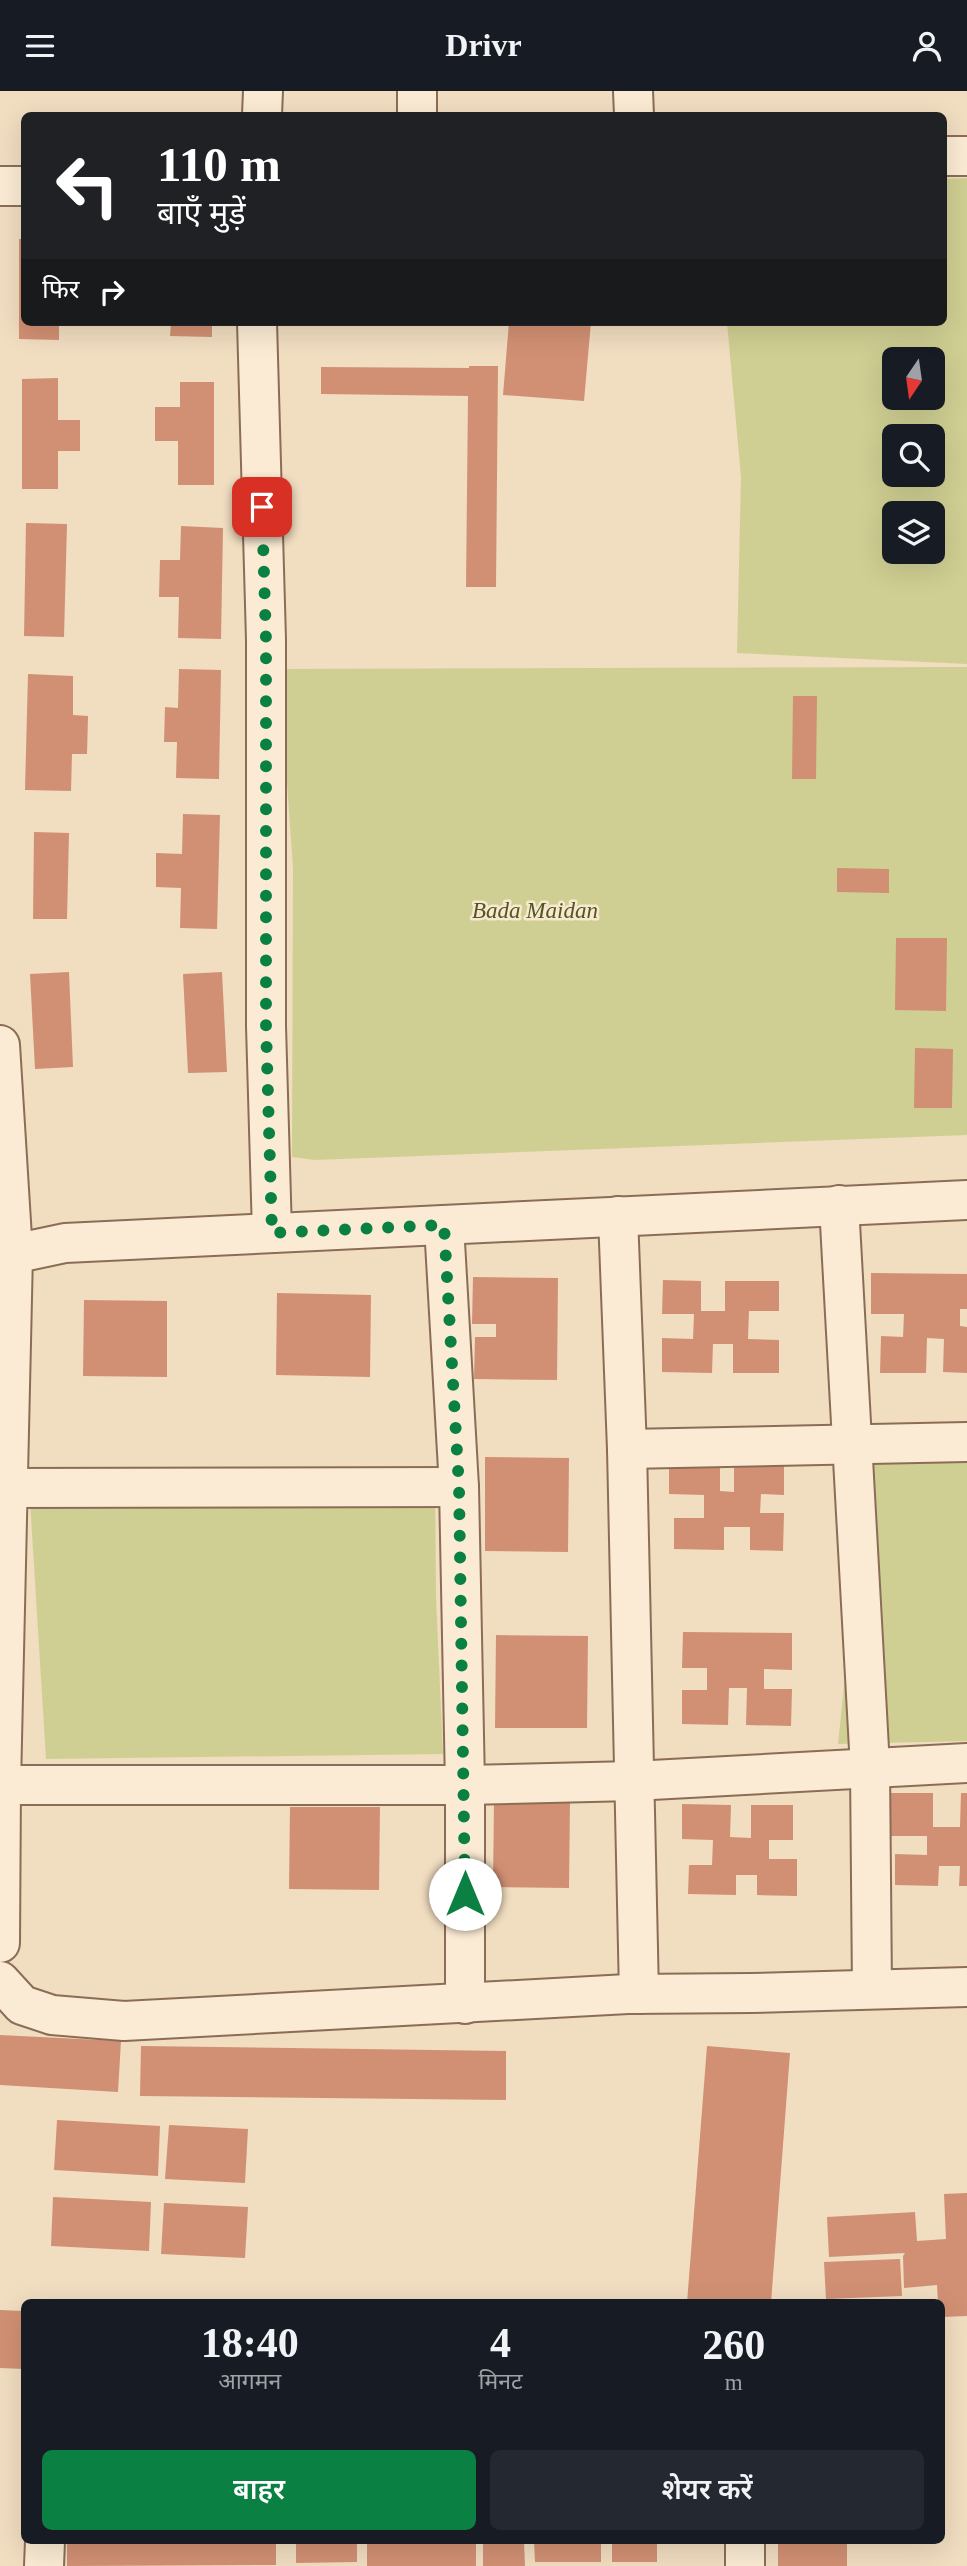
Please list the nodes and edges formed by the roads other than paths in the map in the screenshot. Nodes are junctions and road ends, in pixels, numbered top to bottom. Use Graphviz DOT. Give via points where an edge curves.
graph roads {
  1 [pos="263,91"];
  2 [pos="417,91"];
  3 [pos="634,91"];
  4 [pos="262,112"];
  5 [pos="417,112"];
  6 [pos="634,112"];
  7 [pos="947,156"];
  8 [pos="967,156"];
  9 [pos="0,186"];
  10 [pos="21,186"];
  11 [pos="257,326"];
  12 [pos="0,1045"];
  13 [pos="967,1200"];
  14 [pos="839,1206"];
  15 [pos="618,1216"];
  16 [pos="444,1225"];
  17 [pos="272,1233"];
  18 [pos="13,1254"];
  19 [pos="967,1442"];
  20 [pos="854,1445"];
  21 [pos="627,1449"];
  22 [pos="459,1487"];
  23 [pos="7,1488"];
  24 [pos="967,1763"];
  25 [pos="870,1767"];
  26 [pos="634,1781"];
  27 [pos="1,1785"];
  28 [pos="465,1785"];
  29 [pos="0,1943"];
  30 [pos="0,1981"];
  31 [pos="967,1987"];
  32 [pos="872,1989"];
  33 [pos="639,1994"];
  34 [pos="465,2004"];
  35 [pos="45,2544"];
  36 [pos="746,2544"];
  37 [pos="44,2566"];
  38 [pos="745,2566"];
  1 -- 4 [label="street"];
  2 -- 5 [label="street"];
  3 -- 6 [label="street"];
  7 -- 8 [label="street"];
  9 -- 10 [label="street"];
  11 -- 17 [label="street" via="266,640 266,1026"];
  12 -- 18 [label="street"];
  13 -- 14 [label="street"];
  14 -- 15 [label="street"];
  14 -- 20 [label="street"];
  15 -- 16 [label="street"];
  15 -- 21 [label="street"];
  16 -- 17 [label="street"];
  16 -- 22 [label="street"];
  17 -- 18 [label="street" via="65,1243"];
  18 -- 23 [label="street"];
  19 -- 20 [label="street"];
  20 -- 21 [label="street"];
  20 -- 25 [label="street"];
  21 -- 26 [label="street"];
  22 -- 23 [label="street"];
  22 -- 28 [label="street"];
  23 -- 27 [label="street"];
  24 -- 25 [label="street"];
  25 -- 26 [label="street"];
  25 -- 32 [label="street"];
  26 -- 28 [label="street"];
  26 -- 33 [label="street"];
  27 -- 28 [label="street"];
  27 -- 29 [label="street"];
  28 -- 34 [label="street"];
  30 -- 34 [label="street" via="22,2005 52,2015 124,2021"];
  31 -- 32 [label="street"];
  32 -- 33 [label="street"];
  33 -- 34 [label="street"];
  35 -- 37 [label="street"];
  36 -- 38 [label="street"];
}
